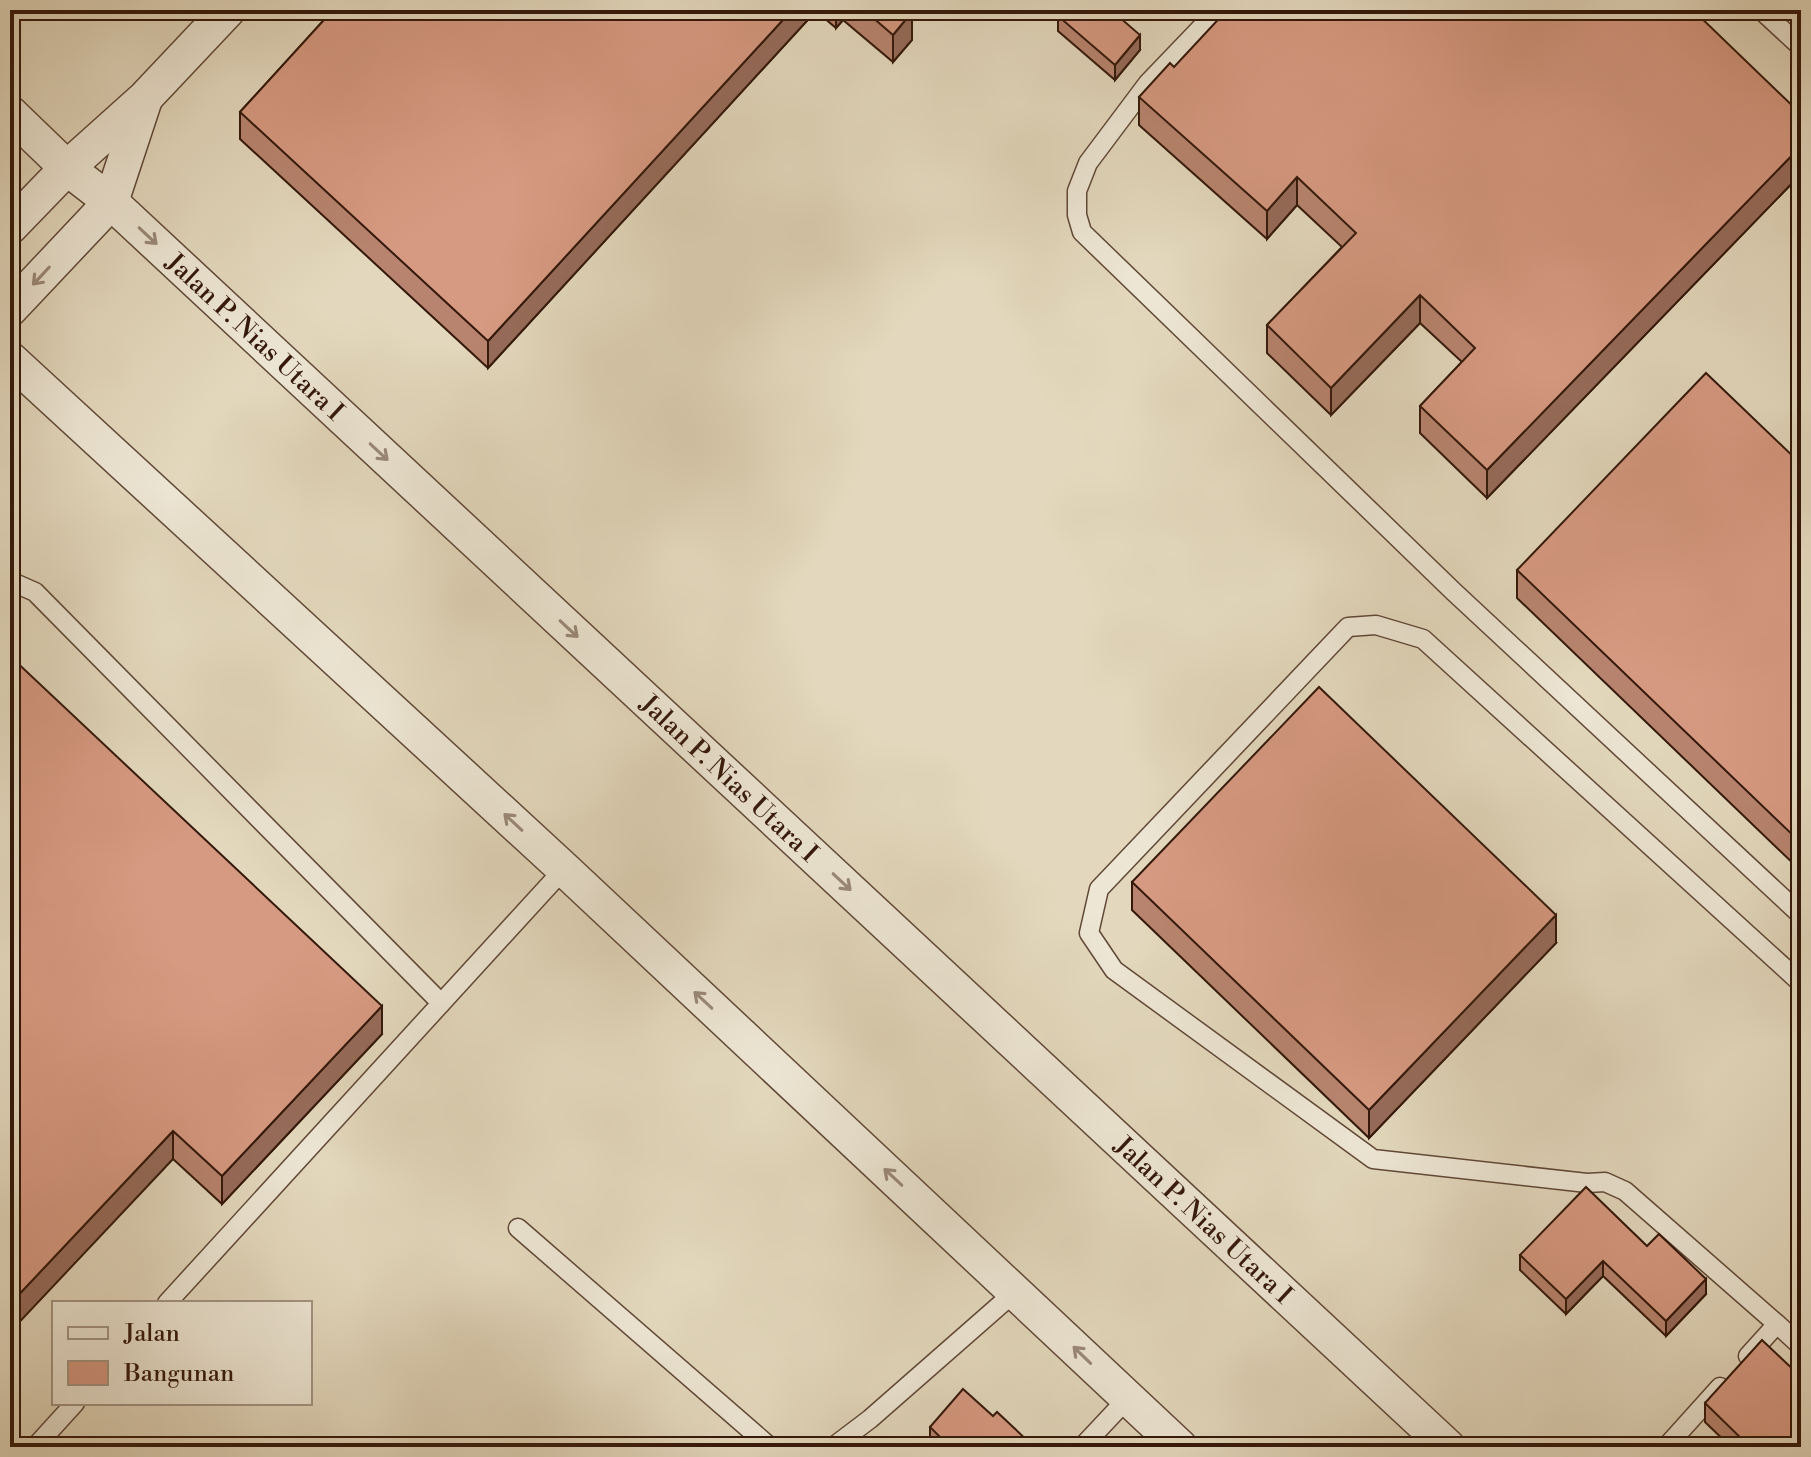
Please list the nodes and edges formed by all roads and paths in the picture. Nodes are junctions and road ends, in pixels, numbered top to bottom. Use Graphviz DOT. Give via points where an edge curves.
graph roads {
  1 [pos="228,10"];
  2 [pos="1218,10"];
  3 [pos="1761,10"];
  4 [pos="1801,47"];
  5 [pos="145,98"];
  6 [pos="10,113"];
  7 [pos="67,168"];
  8 [pos="111,202"];
  9 [pos="10,227"];
  10 [pos="10,309"];
  11 [pos="10,359"];
  12 [pos="10,581"];
  13 [pos="564,869"];
  14 [pos="1801,915"];
  15 [pos="1801,983"];
  16 [pos="441,1003"];
  17 [pos="518,1228"];
  18 [pos="1016,1291"];
  19 [pos="169,1301"];
  20 [pos="1777,1324"];
  21 [pos="1801,1346"];
  22 [pos="1127,1399"];
  23 [pos="73,1405"];
  24 [pos="35,1447"];
  25 [pos="770,1447"];
  26 [pos="833,1447"];
  27 [pos="1082,1447"];
  28 [pos="1180,1447"];
  29 [pos="1448,1447"];
  30 [pos="1666,1447"];
  1 -- 5 [label="street"];
  2 -- 14 [label="lane" via="1148,83 1088,163 1077,191 1082,232 1454,592"];
  3 -- 4 [label="lane"];
  5 -- 7 [label="street"];
  5 -- 8 [label="street"];
  6 -- 7 [label="street, Jalan P. Nias Utara I"];
  7 -- 8 [label="street, Jalan P. Nias Utara I"];
  7 -- 9 [label="street"];
  8 -- 10 [label="street, one-way"];
  8 -- 29 [label="street, Jalan P. Nias Utara I, one-way"];
  13 -- 11 [label="street, one-way"];
  12 -- 16 [label="lane" via="35,592"];
  13 -- 16 [label="lane"];
  18 -- 13 [label="street, one-way"];
  15 -- 20 [label="lane" via="1423,639 1376,625 1348,627 1099,889 1089,933 1114,970 1373,1159 1605,1182 1625,1191"];
  16 -- 19 [label="lane"];
  17 -- 25 [label="lane"];
  22 -- 18 [label="street, one-way"];
  18 -- 26 [label="lane"];
  20 -- 21 [label="lane"];
  20 -- 30 [label="lane"];
  22 -- 27 [label="lane"];
  22 -- 28 [label="street"];
  23 -- 24 [label="lane"];
}
